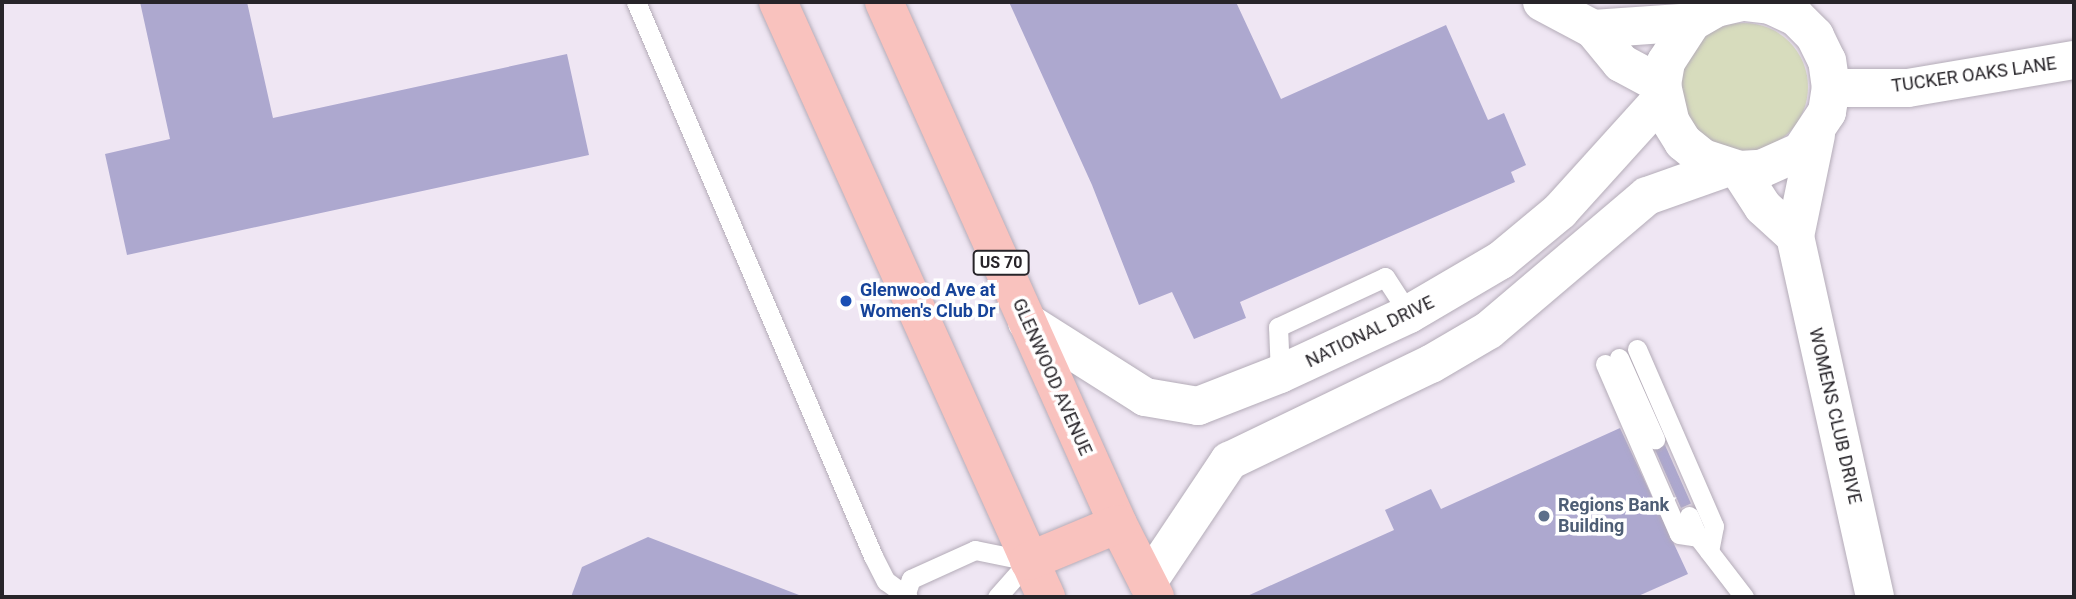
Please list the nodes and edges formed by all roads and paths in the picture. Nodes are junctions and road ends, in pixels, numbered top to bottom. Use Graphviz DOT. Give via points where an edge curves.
graph roads {
  1 [pos="636,2"];
  2 [pos="778,2"];
  3 [pos="884,2"];
  4 [pos="1542,2"];
  5 [pos="1734,6"];
  6 [pos="1592,29"];
  7 [pos="2074,60"];
  8 [pos="1831,88"];
  9 [pos="1662,91"];
  10 [pos="1816,135"];
  11 [pos="1733,169"];
  12 [pos="1794,236"];
  13 [pos="1027,322"];
  14 [pos="1637,349"];
  15 [pos="1655,439"];
  16 [pos="1689,516"];
  17 [pos="1118,524"];
  18 [pos="1704,544"];
  19 [pos="1029,561"];
  20 [pos="1152,589"];
  21 [pos="906,596"];
  22 [pos="997,597"];
  23 [pos="1045,597"];
  24 [pos="1744,597"];
  25 [pos="1875,597"];
  1 -- 21 [label="lane" via="873,556 886,580"];
  2 -- 19 [label="main road"];
  3 -- 13 [label="main road, GLENWOOD AVENUE / US 70"];
  4 -- 6 [label="street"];
  5 -- 6 [label="street"];
  5 -- 8 [label="street" via="1796,17 1815,36 1827,61"];
  5 -- 9 [label="street" via="1676,40"];
  6 -- 9 [label="street" via="1621,63"];
  7 -- 8 [label="street, TUCKER OAKS LANE" via="1908,88"];
  8 -- 10 [label="street" via="1827,113"];
  9 -- 11 [label="street" via="1670,121 1683,142 1703,158"];
  9 -- 13 [label="street, NATIONAL DRIVE" via="1560,211 1501,260 1409,314 1198,406 1145,397"];
  10 -- 11 [label="street" via="1782,162"];
  10 -- 12 [label="street, WOMENS CLUB DRIVE"];
  11 -- 12 [label="street"];
  11 -- 20 [label="street" via="1647,197 1489,330 1432,364 1229,461"];
  12 -- 25 [label="street, WOMENS CLUB DRIVE"];
  13 -- 17 [label="main road, GLENWOOD AVENUE / US 70"];
  14 -- 18 [label="lane" via="1714,526"];
  15 -- 18 [label="lane" via="1612,361 1679,534"];
  16 -- 18 [label="lane"];
  17 -- 19 [label="main road"];
  17 -- 20 [label="main road, GLENWOOD AVENUE / US 70"];
  18 -- 24 [label="lane"];
  19 -- 21 [label="lane" via="975,550 911,579"];
  19 -- 22 [label="lane"];
  19 -- 23 [label="main road"];
}
